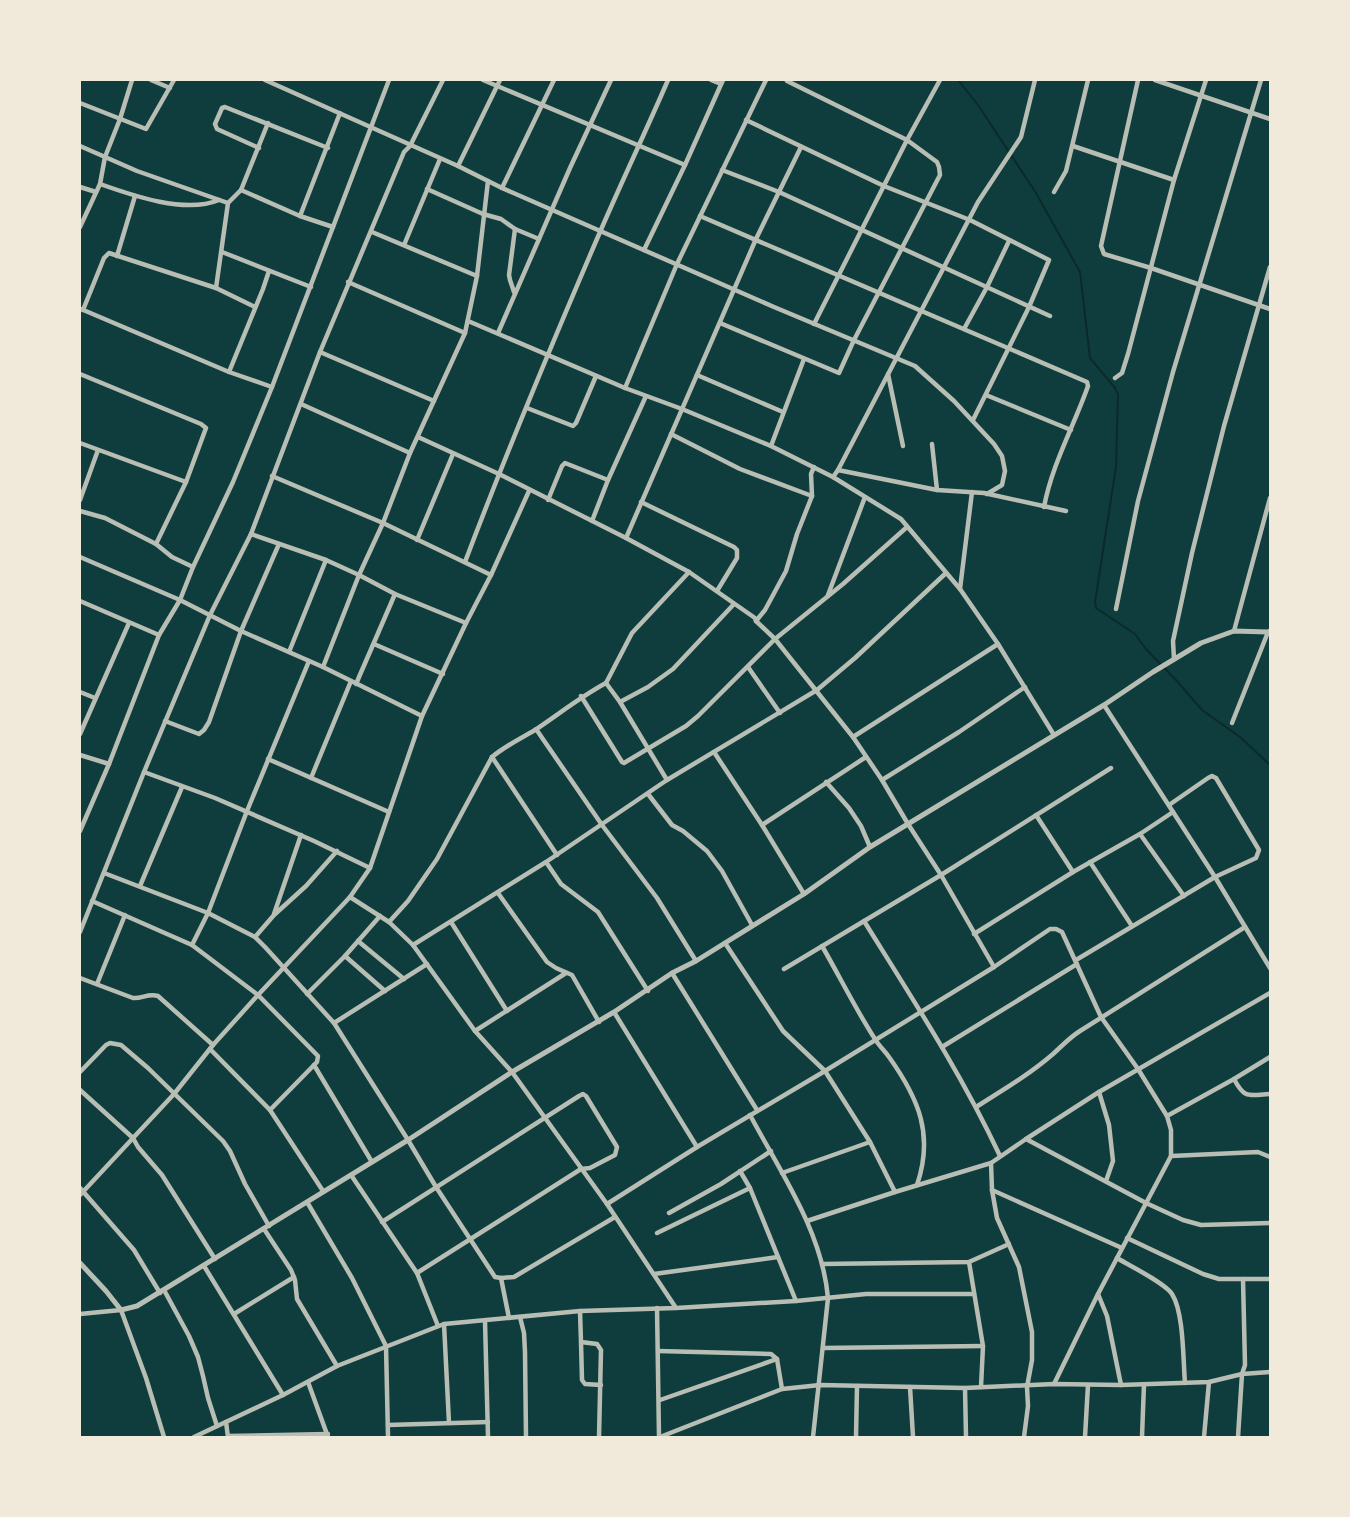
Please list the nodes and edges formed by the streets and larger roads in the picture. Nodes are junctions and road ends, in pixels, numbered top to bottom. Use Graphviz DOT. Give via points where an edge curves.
graph roads {
  1 [pos="132,80"];
  2 [pos="151,80"];
  3 [pos="174,80"];
  4 [pos="265,80"];
  5 [pos="389,80"];
  6 [pos="442,80"];
  7 [pos="483,80"];
  8 [pos="500,80"];
  9 [pos="554,80"];
  10 [pos="611,80"];
  11 [pos="668,80"];
  12 [pos="711,80"];
  13 [pos="766,80"];
  14 [pos="940,80"];
  15 [pos="1035,80"];
  16 [pos="1088,80"];
  17 [pos="1138,80"];
  18 [pos="1155,80"];
  19 [pos="1206,80"];
  20 [pos="1262,80"];
  21 [pos="787,81"];
  22 [pos="722,82"];
  23 [pos="497,86"];
  24 [pos="170,88"];
  25 [pos="1201,96"];
  26 [pos="80,103"];
  27 [pos="542,105"];
  28 [pos="340,113"];
  29 [pos="1251,113"];
  30 [pos="120,119"];
  31 [pos="1270,119"];
  32 [pos="746,120"];
  33 [pos="268,124"];
  34 [pos="590,125"];
  35 [pos="370,127"];
  36 [pos="907,140"];
  37 [pos="80,146"];
  38 [pos="410,146"];
  39 [pos="640,146"];
  40 [pos="1072,146"];
  41 [pos="802,147"];
  42 [pos="259,148"];
  43 [pos="328,148"];
  44 [pos="105,156"];
  45 [pos="440,159"];
  46 [pos="1120,162"];
  47 [pos="685,165"];
  48 [pos="458,166"];
  49 [pos="722,170"];
  50 [pos="1174,180"];
  51 [pos="488,181"];
  52 [pos="100,184"];
  53 [pos="884,186"];
  54 [pos="80,187"];
  55 [pos="502,188"];
  56 [pos="427,189"];
  57 [pos="241,190"];
  58 [pos="96,192"];
  59 [pos="779,192"];
  60 [pos="1054,192"];
  61 [pos="134,196"];
  62 [pos="219,200"];
  63 [pos="926,202"];
  64 [pos="228,203"];
  65 [pos="552,209"];
  66 [pos="484,214"];
  67 [pos="300,216"];
  68 [pos="700,216"];
  69 [pos="970,220"];
  70 [pos="80,227"];
  71 [pos="333,227"];
  72 [pos="515,229"];
  73 [pos="600,230"];
  74 [pos="862,231"];
  75 [pos="372,232"];
  76 [pos="539,239"];
  77 [pos="756,239"];
  78 [pos="1009,241"];
  79 [pos="404,244"];
  80 [pos="902,248"];
  81 [pos="644,250"];
  82 [pos="222,252"];
  83 [pos="117,256"];
  84 [pos="678,264"];
  85 [pos="945,267"];
  86 [pos="1270,267"];
  87 [pos="1151,268"];
  88 [pos="269,271"];
  89 [pos="477,276"];
  90 [pos="839,276"];
  91 [pos="348,282"];
  92 [pos="1200,285"];
  93 [pos="311,287"];
  94 [pos="987,287"];
  95 [pos="216,288"];
  96 [pos="735,290"];
  97 [pos="514,292"];
  98 [pos="879,293"];
  99 [pos="1259,306"];
  100 [pos="255,307"];
  101 [pos="1028,307"];
  102 [pos="81,309"];
  103 [pos="1270,309"];
  104 [pos="922,310"];
  105 [pos="1050,316"];
  106 [pos="468,321"];
  107 [pos="720,323"];
  108 [pos="814,324"];
  109 [pos="964,329"];
  110 [pos="465,333"];
  111 [pos="498,333"];
  112 [pos="854,340"];
  113 [pos="1008,349"];
  114 [pos="320,352"];
  115 [pos="548,355"];
  116 [pos="896,358"];
  117 [pos="804,359"];
  118 [pos="229,372"];
  119 [pos="80,374"];
  120 [pos="888,374"];
  121 [pos="697,375"];
  122 [pos="596,376"];
  123 [pos="1115,378"];
  124 [pos="272,387"];
  125 [pos="624,388"];
  126 [pos="986,395"];
  127 [pos="646,396"];
  128 [pos="434,401"];
  129 [pos="301,404"];
  130 [pos="527,408"];
  131 [pos="682,409"];
  132 [pos="783,412"];
  133 [pos="973,420"];
  134 [pos="1070,430"];
  135 [pos="671,434"];
  136 [pos="418,436"];
  137 [pos="80,443"];
  138 [pos="932,444"];
  139 [pos="771,446"];
  140 [pos="903,446"];
  141 [pos="98,450"];
  142 [pos="410,453"];
  143 [pos="453,454"];
  144 [pos="814,467"];
  145 [pos="838,470"];
  146 [pos="498,474"];
  147 [pos="272,476"];
  148 [pos="833,477"];
  149 [pos="608,480"];
  150 [pos="186,482"];
  151 [pos="529,490"];
  152 [pos="937,490"];
  153 [pos="972,492"];
  154 [pos="987,494"];
  155 [pos="812,496"];
  156 [pos="865,497"];
  157 [pos="1270,498"];
  158 [pos="80,500"];
  159 [pos="548,500"];
  160 [pos="641,502"];
  161 [pos="1044,507"];
  162 [pos="1066,511"];
  163 [pos="81,512"];
  164 [pos="80,519"];
  165 [pos="592,521"];
  166 [pos="382,523"];
  167 [pos="907,527"];
  168 [pos="251,534"];
  169 [pos="626,538"];
  170 [pos="417,540"];
  171 [pos="156,544"];
  172 [pos="279,544"];
  173 [pos="80,557"];
  174 [pos="326,560"];
  175 [pos="465,562"];
  176 [pos="193,567"];
  177 [pos="689,572"];
  178 [pos="946,573"];
  179 [pos="359,575"];
  180 [pos="491,575"];
  181 [pos="960,589"];
  182 [pos="717,592"];
  183 [pos="395,594"];
  184 [pos="827,596"];
  185 [pos="180,600"];
  186 [pos="80,601"];
  187 [pos="734,604"];
  188 [pos="1116,609"];
  189 [pos="210,615"];
  190 [pos="756,621"];
  191 [pos="129,623"];
  192 [pos="466,623"];
  193 [pos="1234,630"];
  194 [pos="1269,631"];
  195 [pos="241,632"];
  196 [pos="159,635"];
  197 [pos="775,640"];
  198 [pos="374,644"];
  199 [pos="998,644"];
  200 [pos="289,652"];
  201 [pos="1174,659"];
  202 [pos="308,661"];
  203 [pos="323,667"];
  204 [pos="748,667"];
  205 [pos="443,674"];
  206 [pos="354,683"];
  207 [pos="606,683"];
  208 [pos="1025,687"];
  209 [pos="817,690"];
  210 [pos="80,692"];
  211 [pos="582,696"];
  212 [pos="95,698"];
  213 [pos="620,702"];
  214 [pos="1104,704"];
  215 [pos="780,713"];
  216 [pos="422,716"];
  217 [pos="165,721"];
  218 [pos="1232,723"];
  219 [pos="536,729"];
  220 [pos="80,734"];
  221 [pos="1054,735"];
  222 [pos="853,737"];
  223 [pos="648,748"];
  224 [pos="714,752"];
  225 [pos="80,755"];
  226 [pos="492,757"];
  227 [pos="866,757"];
  228 [pos="268,759"];
  229 [pos="109,764"];
  230 [pos="1111,768"];
  231 [pos="144,772"];
  232 [pos="311,778"];
  233 [pos="667,780"];
  234 [pos="882,780"];
  235 [pos="826,782"];
  236 [pos="182,787"];
  237 [pos="648,794"];
  238 [pos="1169,805"];
  239 [pos="247,811"];
  240 [pos="389,812"];
  241 [pos="1173,812"];
  242 [pos="1036,815"];
  243 [pos="82,823"];
  244 [pos="908,824"];
  245 [pos="602,825"];
  246 [pos="762,825"];
  247 [pos="80,831"];
  248 [pos="1140,834"];
  249 [pos="301,835"];
  250 [pos="870,847"];
  251 [pos="337,851"];
  252 [pos="557,855"];
  253 [pos="546,862"];
  254 [pos="1090,862"];
  255 [pos="370,868"];
  256 [pos="1073,872"];
  257 [pos="104,873"];
  258 [pos="941,875"];
  259 [pos="1215,877"];
  260 [pos="140,886"];
  261 [pos="498,893"];
  262 [pos="804,894"];
  263 [pos="1184,896"];
  264 [pos="350,897"];
  265 [pos="92,901"];
  266 [pos="208,913"];
  267 [pos="124,915"];
  268 [pos="274,915"];
  269 [pos="380,916"];
  270 [pos="864,921"];
  271 [pos="390,922"];
  272 [pos="451,922"];
  273 [pos="752,925"];
  274 [pos="1132,926"];
  275 [pos="1245,927"];
  276 [pos="80,932"];
  277 [pos="974,934"];
  278 [pos="255,937"];
  279 [pos="358,941"];
  280 [pos="725,942"];
  281 [pos="192,944"];
  282 [pos="413,945"];
  283 [pos="822,946"];
  284 [pos="346,956"];
  285 [pos="696,961"];
  286 [pos="1076,962"];
  287 [pos="427,964"];
  288 [pos="283,967"];
  289 [pos="994,967"];
  290 [pos="1270,968"];
  291 [pos="784,969"];
  292 [pos="566,973"];
  293 [pos="672,973"];
  294 [pos="80,978"];
  295 [pos="404,979"];
  296 [pos="97,984"];
  297 [pos="385,991"];
  298 [pos="648,991"];
  299 [pos="1270,993"];
  300 [pos="307,994"];
  301 [pos="258,995"];
  302 [pos="507,1011"];
  303 [pos="614,1012"];
  304 [pos="921,1012"];
  305 [pos="1101,1017"];
  306 [pos="334,1022"];
  307 [pos="599,1022"];
  308 [pos="475,1031"];
  309 [pos="876,1040"];
  310 [pos="212,1047"];
  311 [pos="942,1047"];
  312 [pos="1270,1057"];
  313 [pos="314,1065"];
  314 [pos="1138,1069"];
  315 [pos="825,1071"];
  316 [pos="80,1072"];
  317 [pos="512,1072"];
  318 [pos="1234,1079"];
  319 [pos="80,1090"];
  320 [pos="1099,1092"];
  321 [pos="174,1094"];
  322 [pos="1270,1094"];
  323 [pos="976,1107"];
  324 [pos="270,1110"];
  325 [pos="757,1110"];
  326 [pos="750,1115"];
  327 [pos="1167,1116"];
  328 [pos="545,1117"];
  329 [pos="133,1138"];
  330 [pos="1026,1138"];
  331 [pos="408,1140"];
  332 [pos="870,1142"];
  333 [pos="697,1147"];
  334 [pos="771,1151"];
  335 [pos="1000,1156"];
  336 [pos="1171,1156"];
  337 [pos="1270,1157"];
  338 [pos="372,1162"];
  339 [pos="991,1163"];
  340 [pos="581,1169"];
  341 [pos="740,1171"];
  342 [pos="782,1173"];
  343 [pos="351,1175"];
  344 [pos="1106,1181"];
  345 [pos="917,1185"];
  346 [pos="436,1188"];
  347 [pos="750,1188"];
  348 [pos="992,1190"];
  349 [pos="81,1191"];
  350 [pos="323,1192"];
  351 [pos="895,1192"];
  352 [pos="307,1202"];
  353 [pos="1146,1203"];
  354 [pos="607,1204"];
  355 [pos="668,1212"];
  356 [pos="615,1218"];
  357 [pos="807,1221"];
  358 [pos="382,1222"];
  359 [pos="1270,1223"];
  360 [pos="266,1227"];
  361 [pos="657,1233"];
  362 [pos="1127,1238"];
  363 [pos="470,1240"];
  364 [pos="1009,1244"];
  365 [pos="1122,1248"];
  366 [pos="778,1257"];
  367 [pos="1117,1258"];
  368 [pos="215,1259"];
  369 [pos="970,1262"];
  370 [pos="80,1263"];
  371 [pos="822,1264"];
  372 [pos="204,1266"];
  373 [pos="417,1274"];
  374 [pos="654,1274"];
  375 [pos="294,1278"];
  376 [pos="501,1278"];
  377 [pos="1243,1279"];
  378 [pos="1270,1279"];
  379 [pos="162,1292"];
  380 [pos="974,1294"];
  381 [pos="1098,1294"];
  382 [pos="828,1298"];
  383 [pos="796,1301"];
  384 [pos="657,1308"];
  385 [pos="676,1308"];
  386 [pos="121,1310"];
  387 [pos="580,1310"];
  388 [pos="80,1314"];
  389 [pos="234,1314"];
  390 [pos="520,1317"];
  391 [pos="509,1318"];
  392 [pos="485,1321"];
  393 [pos="444,1324"];
  394 [pos="438,1326"];
  395 [pos="581,1342"];
  396 [pos="386,1346"];
  397 [pos="983,1346"];
  398 [pos="824,1348"];
  399 [pos="658,1351"];
  400 [pos="777,1359"];
  401 [pos="337,1366"];
  402 [pos="1270,1372"];
  403 [pos="1242,1374"];
  404 [pos="308,1382"];
  405 [pos="1209,1382"];
  406 [pos="1185,1383"];
  407 [pos="1054,1384"];
  408 [pos="1144,1384"];
  409 [pos="601,1385"];
  410 [pos="820,1385"];
  411 [pos="1088,1385"];
  412 [pos="1121,1385"];
  413 [pos="857,1386"];
  414 [pos="982,1387"];
  415 [pos="1027,1387"];
  416 [pos="910,1388"];
  417 [pos="965,1388"];
  418 [pos="782,1389"];
  419 [pos="282,1395"];
  420 [pos="660,1400"];
  421 [pos="226,1422"];
  422 [pos="488,1422"];
  423 [pos="449,1423"];
  424 [pos="388,1425"];
  425 [pos="217,1426"];
  426 [pos="328,1435"];
  427 [pos="164,1437"];
  428 [pos="194,1437"];
  429 [pos="228,1437"];
  430 [pos="388,1437"];
  431 [pos="488,1437"];
  432 [pos="526,1437"];
  433 [pos="599,1437"];
  434 [pos="660,1437"];
  435 [pos="814,1437"];
  436 [pos="856,1437"];
  437 [pos="913,1437"];
  438 [pos="966,1437"];
  439 [pos="1024,1437"];
  440 [pos="1085,1437"];
  441 [pos="1142,1437"];
  442 [pos="1204,1437"];
  443 [pos="1238,1437"];
  1 -- 30 [label="street"];
  2 -- 24 [label="street"];
  3 -- 24 [label="street"];
  4 -- 28 [label="street"];
  5 -- 35 [label="street"];
  6 -- 38 [label="street"];
  7 -- 23 [label="street"];
  8 -- 23 [label="street"];
  9 -- 27 [label="street"];
  10 -- 34 [label="street"];
  11 -- 39 [label="street"];
  12 -- 22 [label="street"];
  13 -- 32 [label="street"];
  14 -- 36 [label="street"];
  15 -- 69 [label="street" via="1021,138 978,202"];
  16 -- 40 [label="street"];
  17 -- 46 [label="street"];
  18 -- 25 [label="street"];
  19 -- 25 [label="street"];
  20 -- 29 [label="street"];
  21 -- 36 [label="street"];
  22 -- 47 [label="street"];
  23 -- 27 [label="street"];
  23 -- 48 [label="street"];
  24 -- 30 [label="street" via="147,129"];
  25 -- 29 [label="street"];
  25 -- 50 [label="street"];
  26 -- 30 [label="street"];
  27 -- 34 [label="street"];
  27 -- 55 [label="street"];
  28 -- 35 [label="street"];
  28 -- 43 [label="street"];
  29 -- 31 [label="street"];
  29 -- 92 [label="street"];
  30 -- 44 [label="street"];
  32 -- 41 [label="street"];
  32 -- 49 [label="street"];
  33 -- 42 [label="street"];
  33 -- 42 [label="street" via="225,106 221,109 217,129"];
  33 -- 43 [label="street"];
  34 -- 39 [label="street"];
  34 -- 65 [label="street"];
  35 -- 38 [label="street"];
  35 -- 71 [label="street"];
  36 -- 53 [label="street"];
  36 -- 63 [label="street" via="937,162 939,167 940,176"];
  37 -- 44 [label="street"];
  38 -- 45 [label="street"];
  38 -- 75 [label="street" via="402,157"];
  39 -- 47 [label="street"];
  39 -- 73 [label="street"];
  40 -- 46 [label="street"];
  40 -- 60 [label="street" via="1066,171"];
  41 -- 53 [label="street"];
  41 -- 59 [label="street"];
  42 -- 57 [label="street"];
  43 -- 67 [label="street"];
  44 -- 52 [label="street"];
  44 -- 62 [label="street"];
  45 -- 48 [label="street"];
  45 -- 56 [label="street"];
  46 -- 50 [label="street"];
  46 -- 87 [label="street" via="1102,251"];
  47 -- 81 [label="street"];
  48 -- 51 [label="street"];
  49 -- 59 [label="street"];
  49 -- 68 [label="street"];
  50 -- 87 [label="street"];
  51 -- 55 [label="street"];
  51 -- 66 [label="street"];
  52 -- 58 [label="street"];
  52 -- 61 [label="street"];
  53 -- 63 [label="street"];
  53 -- 74 [label="street"];
  54 -- 58 [label="street"];
  55 -- 65 [label="street"];
  56 -- 66 [label="street"];
  56 -- 79 [label="street"];
  57 -- 64 [label="street"];
  57 -- 67 [label="street"];
  58 -- 70 [label="street"];
  59 -- 74 [label="street"];
  59 -- 77 [label="street"];
  61 -- 62 [label="street" via="197,206"];
  61 -- 83 [label="street"];
  62 -- 64 [label="street"];
  63 -- 69 [label="street"];
  63 -- 80 [label="street"];
  64 -- 82 [label="street"];
  65 -- 73 [label="street"];
  65 -- 76 [label="street"];
  66 -- 72 [label="street" via="501,219"];
  66 -- 89 [label="street"];
  67 -- 71 [label="street"];
  68 -- 77 [label="street"];
  68 -- 84 [label="street"];
  69 -- 78 [label="street"];
  69 -- 85 [label="street"];
  71 -- 93 [label="street"];
  72 -- 76 [label="street"];
  72 -- 97 [label="street" via="509,275"];
  73 -- 81 [label="street"];
  73 -- 115 [label="street"];
  74 -- 80 [label="street"];
  74 -- 90 [label="street"];
  75 -- 79 [label="street"];
  75 -- 91 [label="street"];
  76 -- 97 [label="street"];
  77 -- 90 [label="street"];
  77 -- 96 [label="street"];
  78 -- 94 [label="street"];
  78 -- 101 [label="street" via="1049,260"];
  79 -- 89 [label="street"];
  80 -- 85 [label="street"];
  80 -- 98 [label="street"];
  81 -- 84 [label="street"];
  82 -- 88 [label="street"];
  82 -- 95 [label="street"];
  83 -- 95 [label="street"];
  83 -- 102 [label="street" via="106,255"];
  84 -- 96 [label="street"];
  84 -- 125 [label="street"];
  85 -- 94 [label="street"];
  85 -- 104 [label="street"];
  86 -- 99 [label="street"];
  87 -- 92 [label="street"];
  87 -- 123 [label="street" via="1122,373"];
  88 -- 93 [label="street"];
  88 -- 100 [label="street"];
  89 -- 106 [label="street"];
  90 -- 98 [label="street"];
  90 -- 108 [label="street"];
  91 -- 110 [label="street"];
  91 -- 114 [label="street"];
  92 -- 99 [label="street"];
  92 -- 188 [label="street" via="1172,372 1138,501"];
  93 -- 124 [label="street"];
  94 -- 101 [label="street"];
  94 -- 109 [label="street"];
  95 -- 100 [label="street"];
  96 -- 107 [label="street"];
  96 -- 108 [label="street"];
  97 -- 111 [label="street"];
  98 -- 104 [label="street"];
  98 -- 112 [label="street"];
  99 -- 103 [label="street"];
  99 -- 201 [label="street" via="1192,553 1173,641"];
  100 -- 118 [label="street"];
  101 -- 105 [label="street"];
  101 -- 113 [label="street"];
  102 -- 118 [label="street"];
  104 -- 109 [label="street"];
  104 -- 116 [label="street"];
  106 -- 110 [label="street"];
  106 -- 111 [label="street"];
  107 -- 117 [label="street"];
  107 -- 121 [label="street"];
  108 -- 112 [label="street"];
  109 -- 113 [label="street"];
  110 -- 128 [label="street"];
  111 -- 115 [label="street"];
  112 -- 116 [label="street"];
  112 -- 117 [label="street" via="839,373"];
  113 -- 126 [label="street"];
  113 -- 134 [label="street" via="1087,382"];
  114 -- 128 [label="street"];
  114 -- 129 [label="street"];
  115 -- 122 [label="street"];
  115 -- 130 [label="street"];
  116 -- 120 [label="street"];
  116 -- 133 [label="street" via="915,366"];
  117 -- 132 [label="street"];
  118 -- 124 [label="street"];
  119 -- 150 [label="street" via="206,428"];
  120 -- 140 [label="street"];
  120 -- 145 [label="street"];
  121 -- 131 [label="street"];
  121 -- 132 [label="street"];
  122 -- 125 [label="street"];
  122 -- 130 [label="street" via="573,426"];
  124 -- 176 [label="street"];
  125 -- 127 [label="street"];
  126 -- 133 [label="street"];
  126 -- 134 [label="street"];
  127 -- 131 [label="street"];
  127 -- 149 [label="street"];
  128 -- 136 [label="street"];
  129 -- 142 [label="street"];
  129 -- 147 [label="street"];
  130 -- 146 [label="street"];
  131 -- 135 [label="street"];
  131 -- 139 [label="street"];
  132 -- 139 [label="street"];
  133 -- 154 [label="street" via="1002,456 1005,471 1002,485"];
  134 -- 161 [label="street" via="1052,475"];
  135 -- 155 [label="street" via="740,469"];
  135 -- 160 [label="street"];
  136 -- 142 [label="street"];
  136 -- 143 [label="street"];
  137 -- 141 [label="street"];
  138 -- 152 [label="street"];
  139 -- 144 [label="street"];
  141 -- 150 [label="street"];
  141 -- 158 [label="street"];
  142 -- 166 [label="street"];
  143 -- 146 [label="street"];
  143 -- 170 [label="street"];
  144 -- 148 [label="street"];
  144 -- 155 [label="street" via="811,474"];
  145 -- 148 [label="street"];
  145 -- 152 [label="street"];
  146 -- 151 [label="street"];
  146 -- 175 [label="street"];
  147 -- 166 [label="street"];
  147 -- 168 [label="street"];
  148 -- 156 [label="street"];
  149 -- 159 [label="street" via="565,463"];
  149 -- 165 [label="street"];
  150 -- 171 [label="street"];
  151 -- 159 [label="street"];
  151 -- 180 [label="street"];
  152 -- 153 [label="street"];
  153 -- 154 [label="street"];
  153 -- 181 [label="street"];
  154 -- 161 [label="street"];
  155 -- 190 [label="street" via="786,571"];
  156 -- 167 [label="street"];
  156 -- 184 [label="street"];
  157 -- 193 [label="street"];
  159 -- 165 [label="street"];
  160 -- 169 [label="street"];
  160 -- 182 [label="street" via="737,550 737,558"];
  161 -- 162 [label="street"];
  163 -- 164 [label="street"];
  163 -- 171 [label="street" via="105,518"];
  165 -- 169 [label="street"];
  166 -- 170 [label="street"];
  166 -- 179 [label="street"];
  167 -- 178 [label="street"];
  167 -- 184 [label="street"];
  168 -- 172 [label="street"];
  168 -- 189 [label="street"];
  169 -- 177 [label="street"];
  170 -- 175 [label="street"];
  171 -- 176 [label="street" via="172,557"];
  172 -- 174 [label="street"];
  172 -- 195 [label="street"];
  173 -- 185 [label="street"];
  174 -- 179 [label="street"];
  174 -- 200 [label="street"];
  175 -- 180 [label="street"];
  176 -- 185 [label="street"];
  177 -- 182 [label="street"];
  177 -- 207 [label="street" via="632,633"];
  178 -- 181 [label="street"];
  178 -- 209 [label="street"];
  179 -- 183 [label="street"];
  179 -- 203 [label="street"];
  180 -- 192 [label="street"];
  181 -- 199 [label="street"];
  182 -- 187 [label="street"];
  183 -- 192 [label="street"];
  183 -- 198 [label="street"];
  184 -- 197 [label="street"];
  185 -- 189 [label="street"];
  185 -- 196 [label="street"];
  186 -- 191 [label="street"];
  187 -- 190 [label="street"];
  187 -- 213 [label="street" via="673,669"];
  189 -- 195 [label="street"];
  189 -- 217 [label="street"];
  190 -- 197 [label="street"];
  191 -- 196 [label="street"];
  191 -- 212 [label="street"];
  192 -- 205 [label="street"];
  193 -- 194 [label="street"];
  193 -- 201 [label="street" via="1201,643"];
  194 -- 218 [label="street"];
  195 -- 200 [label="street"];
  195 -- 217 [label="street" via="204,730 199,734"];
  196 -- 229 [label="street"];
  197 -- 204 [label="street"];
  197 -- 209 [label="street"];
  198 -- 205 [label="street"];
  198 -- 206 [label="street"];
  199 -- 208 [label="street"];
  199 -- 222 [label="street"];
  200 -- 202 [label="street"];
  201 -- 214 [label="street"];
  202 -- 203 [label="street"];
  202 -- 228 [label="street"];
  203 -- 206 [label="street"];
  204 -- 215 [label="street"];
  204 -- 223 [label="street" via="686,726"];
  205 -- 216 [label="street"];
  206 -- 216 [label="street"];
  206 -- 232 [label="street"];
  207 -- 211 [label="street"];
  207 -- 213 [label="street"];
  208 -- 221 [label="street"];
  208 -- 234 [label="street"];
  209 -- 215 [label="street"];
  209 -- 222 [label="street"];
  210 -- 212 [label="street"];
  211 -- 219 [label="street"];
  211 -- 223 [label="street" via="622,762"];
  212 -- 220 [label="street"];
  213 -- 223 [label="street"];
  214 -- 221 [label="street"];
  214 -- 238 [label="street"];
  215 -- 224 [label="street"];
  216 -- 240 [label="street"];
  217 -- 231 [label="street"];
  219 -- 226 [label="street"];
  219 -- 245 [label="street"];
  221 -- 244 [label="street"];
  222 -- 227 [label="street"];
  223 -- 233 [label="street"];
  224 -- 233 [label="street"];
  224 -- 246 [label="street"];
  225 -- 229 [label="street"];
  226 -- 252 [label="street"];
  226 -- 271 [label="street" via="437,859"];
  227 -- 234 [label="street"];
  227 -- 235 [label="street"];
  228 -- 232 [label="street"];
  228 -- 239 [label="street"];
  229 -- 243 [label="street"];
  230 -- 242 [label="street"];
  231 -- 236 [label="street"];
  231 -- 257 [label="street"];
  232 -- 240 [label="street"];
  233 -- 237 [label="street"];
  234 -- 244 [label="street"];
  235 -- 246 [label="street"];
  235 -- 250 [label="street" via="849,808"];
  236 -- 239 [label="street"];
  236 -- 260 [label="street"];
  237 -- 245 [label="street"];
  237 -- 273 [label="street" via="672,825 683,830 707,851"];
  238 -- 241 [label="street"];
  238 -- 259 [label="street" via="1212,776 1219,782 1259,850 1256,858"];
  239 -- 249 [label="street"];
  239 -- 266 [label="street"];
  240 -- 255 [label="street"];
  241 -- 248 [label="street"];
  241 -- 259 [label="street"];
  242 -- 256 [label="street"];
  242 -- 258 [label="street"];
  243 -- 247 [label="street"];
  244 -- 250 [label="street"];
  244 -- 258 [label="street"];
  245 -- 252 [label="street"];
  245 -- 285 [label="street" via="657,898"];
  246 -- 262 [label="street"];
  248 -- 254 [label="street"];
  248 -- 263 [label="street"];
  249 -- 251 [label="street"];
  249 -- 268 [label="street"];
  250 -- 262 [label="street"];
  251 -- 255 [label="street"];
  251 -- 268 [label="street"];
  252 -- 253 [label="street"];
  253 -- 261 [label="street"];
  253 -- 298 [label="street" via="561,884 598,912"];
  254 -- 256 [label="street"];
  254 -- 274 [label="street"];
  255 -- 264 [label="street"];
  256 -- 277 [label="street"];
  257 -- 260 [label="street"];
  257 -- 265 [label="street"];
  258 -- 270 [label="street"];
  258 -- 277 [label="street"];
  259 -- 263 [label="street"];
  259 -- 275 [label="street"];
  260 -- 266 [label="street"];
  261 -- 272 [label="street"];
  261 -- 292 [label="street" via="547,962"];
  262 -- 273 [label="street"];
  263 -- 274 [label="street"];
  264 -- 269 [label="street"];
  264 -- 288 [label="street"];
  265 -- 267 [label="street"];
  265 -- 276 [label="street"];
  266 -- 278 [label="street"];
  266 -- 281 [label="street"];
  267 -- 281 [label="street"];
  267 -- 296 [label="street"];
  268 -- 278 [label="street"];
  269 -- 271 [label="street"];
  269 -- 279 [label="street"];
  270 -- 283 [label="street"];
  270 -- 304 [label="street"];
  271 -- 282 [label="street"];
  272 -- 282 [label="street"];
  272 -- 302 [label="street"];
  273 -- 280 [label="street"];
  274 -- 286 [label="street"];
  275 -- 290 [label="street"];
  275 -- 305 [label="street"];
  277 -- 289 [label="street"];
  278 -- 288 [label="street"];
  279 -- 284 [label="street"];
  279 -- 295 [label="street"];
  280 -- 285 [label="street"];
  280 -- 315 [label="street" via="779,1026"];
  281 -- 301 [label="street"];
  282 -- 287 [label="street"];
  283 -- 291 [label="street"];
  283 -- 309 [label="street"];
  284 -- 297 [label="street"];
  284 -- 300 [label="street"];
  285 -- 293 [label="street"];
  286 -- 289 [label="street" via="1062,932 1050,929"];
  286 -- 305 [label="street"];
  286 -- 311 [label="street"];
  287 -- 295 [label="street"];
  287 -- 308 [label="street"];
  288 -- 300 [label="street"];
  288 -- 301 [label="street"];
  289 -- 304 [label="street"];
  292 -- 302 [label="street"];
  292 -- 307 [label="street" via="572,975"];
  293 -- 298 [label="street"];
  293 -- 325 [label="street"];
  294 -- 296 [label="street"];
  295 -- 297 [label="street"];
  296 -- 310 [label="street" via="133,998 158,996"];
  297 -- 306 [label="street"];
  298 -- 303 [label="street"];
  299 -- 314 [label="street"];
  300 -- 306 [label="street"];
  301 -- 310 [label="street"];
  301 -- 313 [label="street" via="318,1056"];
  302 -- 308 [label="street"];
  303 -- 307 [label="street"];
  303 -- 333 [label="street"];
  304 -- 309 [label="street"];
  304 -- 311 [label="street"];
  305 -- 314 [label="street"];
  305 -- 323 [label="street" via="1065,1041 1016,1082"];
  306 -- 331 [label="street"];
  307 -- 317 [label="street"];
  308 -- 317 [label="street"];
  309 -- 315 [label="street"];
  309 -- 345 [label="street" via="919,1110 924,1133 924,1162"];
  310 -- 321 [label="street"];
  310 -- 324 [label="street"];
  311 -- 323 [label="street"];
  312 -- 318 [label="street"];
  313 -- 324 [label="street"];
  313 -- 338 [label="street"];
  314 -- 320 [label="street"];
  314 -- 327 [label="street"];
  315 -- 325 [label="street"];
  315 -- 332 [label="street"];
  316 -- 321 [label="street" via="106,1045 121,1045"];
  317 -- 328 [label="street"];
  317 -- 331 [label="street"];
  318 -- 322 [label="street" via="1244,1094"];
  318 -- 327 [label="street"];
  319 -- 329 [label="street"];
  320 -- 330 [label="street"];
  320 -- 344 [label="street" via="1110,1125 1113,1161"];
  321 -- 329 [label="street"];
  321 -- 360 [label="street" via="227,1146"];
  323 -- 335 [label="street"];
  324 -- 350 [label="street"];
  325 -- 326 [label="street"];
  326 -- 333 [label="street"];
  326 -- 334 [label="street"];
  327 -- 336 [label="street" via="1171,1130"];
  328 -- 340 [label="street"];
  328 -- 340 [label="street" via="583,1094 586,1096 617,1147 615,1156"];
  328 -- 346 [label="street"];
  329 -- 349 [label="street"];
  329 -- 368 [label="street" via="162,1175"];
  330 -- 335 [label="street"];
  330 -- 344 [label="street"];
  331 -- 338 [label="street"];
  331 -- 346 [label="street"];
  332 -- 342 [label="street"];
  332 -- 351 [label="street"];
  333 -- 354 [label="street"];
  334 -- 341 [label="street"];
  334 -- 342 [label="street"];
  335 -- 339 [label="street"];
  336 -- 337 [label="street" via="1258,1152"];
  336 -- 353 [label="street"];
  338 -- 343 [label="street"];
  339 -- 345 [label="street"];
  339 -- 348 [label="street"];
  340 -- 354 [label="street"];
  340 -- 363 [label="street"];
  341 -- 347 [label="street"];
  341 -- 355 [label="street"];
  342 -- 357 [label="street"];
  343 -- 350 [label="street"];
  343 -- 358 [label="street"];
  344 -- 353 [label="street"];
  345 -- 351 [label="street"];
  346 -- 358 [label="street"];
  346 -- 363 [label="street"];
  347 -- 361 [label="street"];
  347 -- 366 [label="street"];
  348 -- 364 [label="street" via="997,1218"];
  348 -- 365 [label="street"];
  349 -- 379 [label="street" via="134,1250"];
  350 -- 352 [label="street"];
  351 -- 357 [label="street"];
  352 -- 360 [label="street"];
  352 -- 396 [label="street" via="352,1278"];
  353 -- 359 [label="street" via="1201,1225"];
  353 -- 362 [label="street"];
  354 -- 356 [label="street"];
  356 -- 374 [label="street"];
  356 -- 376 [label="street" via="514,1276"];
  357 -- 371 [label="street"];
  358 -- 373 [label="street"];
  360 -- 368 [label="street"];
  360 -- 375 [label="street"];
  362 -- 365 [label="street"];
  362 -- 377 [label="street" via="1203,1274 1218,1279"];
  363 -- 373 [label="street"];
  363 -- 376 [label="street" via="495,1277"];
  364 -- 369 [label="street"];
  364 -- 415 [label="street" via="1019,1268 1032,1332 1032,1360"];
  365 -- 367 [label="street"];
  366 -- 374 [label="street"];
  366 -- 383 [label="street"];
  367 -- 381 [label="street"];
  367 -- 406 [label="street" via="1172,1293 1180,1319"];
  368 -- 372 [label="street"];
  369 -- 371 [label="street"];
  369 -- 380 [label="street"];
  370 -- 386 [label="street"];
  371 -- 382 [label="street"];
  372 -- 379 [label="street"];
  372 -- 389 [label="street"];
  373 -- 394 [label="street"];
  374 -- 385 [label="street"];
  375 -- 389 [label="street"];
  375 -- 401 [label="street" via="297,1299"];
  376 -- 391 [label="street"];
  377 -- 378 [label="street"];
  377 -- 403 [label="street" via="1245,1365"];
  379 -- 386 [label="street" via="137,1306"];
  379 -- 425 [label="street" via="198,1357"];
  380 -- 382 [label="street" via="866,1294"];
  380 -- 397 [label="street"];
  381 -- 407 [label="street"];
  381 -- 412 [label="street" via="1107,1316"];
  382 -- 383 [label="street"];
  382 -- 398 [label="street"];
  383 -- 385 [label="street"];
  384 -- 385 [label="street"];
  384 -- 387 [label="street"];
  384 -- 399 [label="street"];
  386 -- 388 [label="street"];
  386 -- 427 [label="street"];
  387 -- 390 [label="street"];
  387 -- 395 [label="street"];
  389 -- 419 [label="street"];
  390 -- 391 [label="street"];
  390 -- 432 [label="street" via="525,1342"];
  391 -- 392 [label="street"];
  392 -- 393 [label="street"];
  392 -- 422 [label="street"];
  393 -- 394 [label="street"];
  393 -- 423 [label="street"];
  394 -- 396 [label="street"];
  395 -- 409 [label="street" via="583,1382"];
  395 -- 409 [label="street" via="600,1347"];
  396 -- 401 [label="street"];
  396 -- 424 [label="street"];
  397 -- 398 [label="street"];
  397 -- 414 [label="street"];
  398 -- 410 [label="street"];
  399 -- 400 [label="street" via="767,1353"];
  399 -- 420 [label="street"];
  400 -- 418 [label="street"];
  400 -- 420 [label="street"];
  401 -- 404 [label="street"];
  402 -- 403 [label="street"];
  403 -- 405 [label="street"];
  403 -- 443 [label="street"];
  404 -- 419 [label="street"];
  404 -- 426 [label="street"];
  405 -- 406 [label="street"];
  405 -- 442 [label="street"];
  406 -- 408 [label="street"];
  407 -- 411 [label="street"];
  407 -- 415 [label="street"];
  408 -- 412 [label="street"];
  408 -- 441 [label="street"];
  409 -- 433 [label="street"];
  410 -- 413 [label="street"];
  410 -- 418 [label="street"];
  410 -- 435 [label="street"];
  411 -- 412 [label="street"];
  411 -- 440 [label="street"];
  413 -- 416 [label="street"];
  413 -- 436 [label="street"];
  414 -- 415 [label="street"];
  414 -- 417 [label="street"];
  415 -- 439 [label="street"];
  416 -- 417 [label="street"];
  416 -- 437 [label="street"];
  417 -- 438 [label="street"];
  418 -- 434 [label="street"];
  419 -- 421 [label="street"];
  420 -- 434 [label="street"];
  421 -- 425 [label="street"];
  421 -- 429 [label="street"];
  422 -- 423 [label="street"];
  422 -- 431 [label="street"];
  423 -- 424 [label="street"];
  424 -- 430 [label="street"];
  425 -- 428 [label="street"];
  426 -- 429 [label="street"];
}
